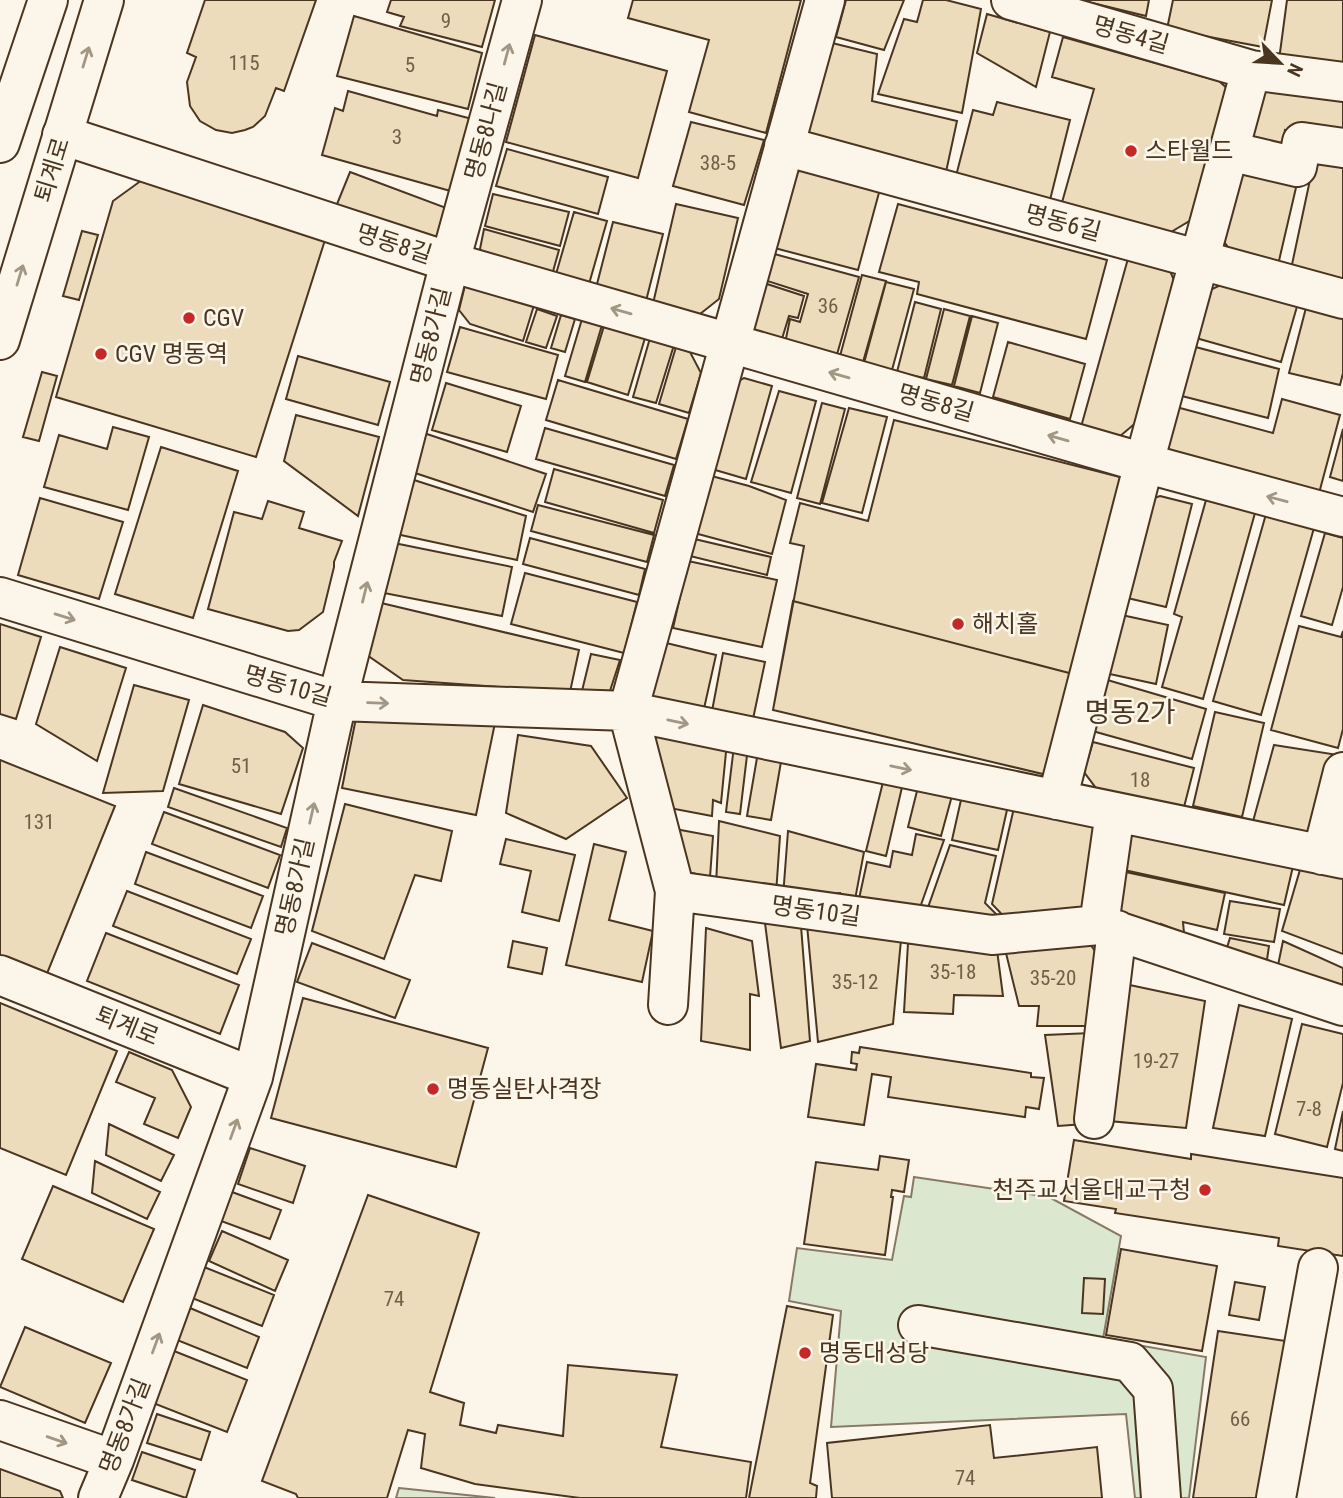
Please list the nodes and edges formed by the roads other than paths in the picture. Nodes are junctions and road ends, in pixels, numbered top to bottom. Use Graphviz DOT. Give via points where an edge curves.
graph roads {
  1 [pos="47,0"];
  2 [pos="104,0"];
  3 [pos="522,0"];
  4 [pos="825,0"];
  5 [pos="1011,0"];
  6 [pos="1251,70"];
  7 [pos="1343,82"];
  8 [pos="62,135"];
  9 [pos="0,143"];
  10 [pos="784,146"];
  11 [pos="1343,148"];
  12 [pos="1229,151"];
  13 [pos="1199,260"];
  14 [pos="450,262"];
  15 [pos="1343,299"];
  16 [pos="0,340"];
  17 [pos="729,343"];
  18 [pos="1144,463"];
  19 [pos="1343,517"];
  20 [pos="0,597"];
  21 [pos="337,701"];
  22 [pos="628,711"];
  23 [pos="1343,772"];
  24 [pos="1058,800"];
  25 [pos="1115,812"];
  26 [pos="1333,857"];
  27 [pos="675,891"];
  28 [pos="1108,928"];
  29 [pos="0,975"];
  30 [pos="668,1005"];
  31 [pos="1343,1006"];
  32 [pos="253,1077"];
  33 [pos="1094,1119"];
  34 [pos="1318,1268"];
  35 [pos="918,1325"];
  36 [pos="0,1420"];
  37 [pos="114,1460"];
  38 [pos="98,1498"];
  39 [pos="1161,1498"];
  40 [pos="1276,1498"];
  1 -- 9 [label="street"];
  8 -- 2 [label="street, 퇴계로, one-way"];
  14 -- 3 [label="street, 명동8나길, one-way"];
  4 -- 10 [label="street"];
  5 -- 6 [label="street, 명동4길"];
  6 -- 7 [label="street, 명동4길"];
  6 -- 12 [label="street"];
  8 -- 14 [label="street, 명동8길"];
  16 -- 8 [label="street, 퇴계로, one-way"];
  10 -- 13 [label="street, 명동6길"];
  10 -- 17 [label="street"];
  11 -- 12 [label="street" via="1302,142 1297,167"];
  12 -- 13 [label="street"];
  13 -- 15 [label="street, 명동6길"];
  13 -- 18 [label="street"];
  17 -- 14 [label="street, 명동8길, one-way"];
  21 -- 14 [label="street, 명동8가길, one-way"];
  18 -- 17 [label="street, 명동8길, one-way"];
  17 -- 22 [label="street"];
  19 -- 18 [label="street, 명동8길, one-way"];
  18 -- 24 [label="street"];
  20 -- 21 [label="street, 명동10길, one-way"];
  21 -- 22 [label="street, 명동10길, one-way"];
  32 -- 21 [label="street, 명동8가길, one-way"];
  22 -- 24 [label="street, 명동10길, one-way"];
  22 -- 27 [label="street"];
  23 -- 26 [label="street"];
  24 -- 25 [label="street, 명동10길"];
  25 -- 26 [label="street, 명동10길"];
  25 -- 28 [label="street"];
  27 -- 28 [label="street, 명동10길" via="992,935"];
  27 -- 30 [label="street"];
  28 -- 31 [label="street, 명동10길"];
  28 -- 33 [label="street"];
  29 -- 32 [label="street, 퇴계로"];
  37 -- 32 [label="street, 명동8가길, one-way"];
  34 -- 40 [label="street"];
  35 -- 39 [label="street" via="1130,1362 1153,1389"];
  36 -- 37 [label="street, one-way"];
  37 -- 38 [label="street, 명동8가길"];
}
